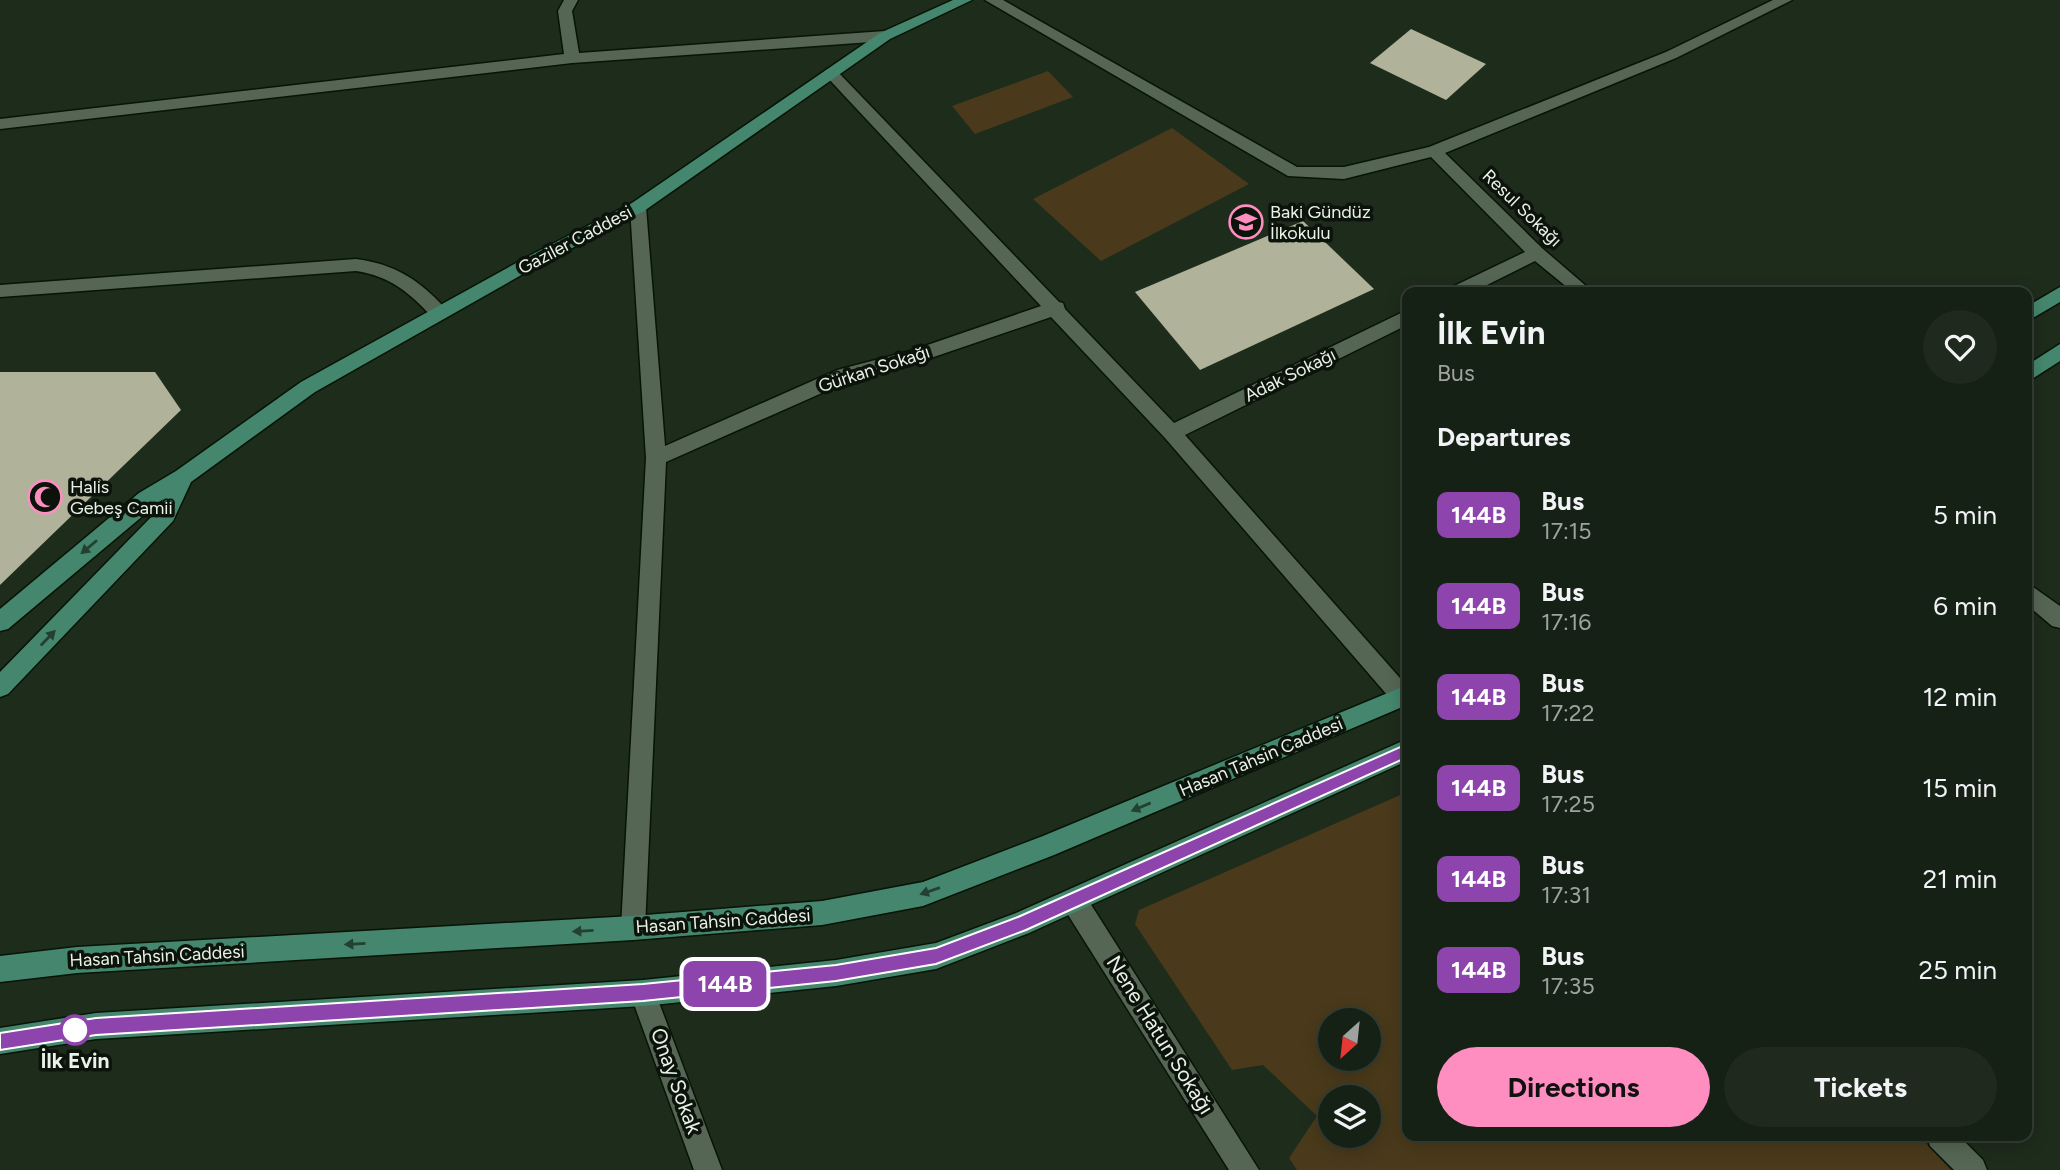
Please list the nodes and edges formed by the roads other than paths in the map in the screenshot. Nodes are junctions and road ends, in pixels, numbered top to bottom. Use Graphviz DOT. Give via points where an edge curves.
graph roads {
  1 [pos="572,0"];
  2 [pos="965,0"];
  3 [pos="992,0"];
  4 [pos="1785,0"];
  5 [pos="885,36"];
  6 [pos="572,58"];
  7 [pos="831,73"];
  8 [pos="0,124"];
  9 [pos="1434,151"];
  10 [pos="638,207"];
  11 [pos="1536,253"];
  12 [pos="1468,287"];
  13 [pos="1578,287"];
  14 [pos="0,291"];
  15 [pos="2060,293"];
  16 [pos="1057,308"];
  17 [pos="439,313"];
  18 [pos="2032,313"];
  19 [pos="1402,319"];
  20 [pos="2060,351"];
  21 [pos="2032,372"];
  22 [pos="1172,433"];
  23 [pos="656,458"];
  24 [pos="183,477"];
  25 [pos="2032,596"];
  26 [pos="2060,619"];
  27 [pos="1,621"];
  28 [pos="0,687"];
  29 [pos="1402,693"];
  30 [pos="1402,697"];
  31 [pos="1402,752"];
  32 [pos="1074,901"];
  33 [pos="634,928"];
  34 [pos="0,969"];
  35 [pos="643,993"];
  36 [pos="0,1041"];
  37 [pos="1945,1141"];
  38 [pos="708,1170"];
  39 [pos="1245,1170"];
  40 [pos="1973,1170"];
  1 -- 6 [label="street" via="565,11"];
  2 -- 5 [label="main road, Gaziler Caddesi"];
  3 -- 9 [label="street" via="1294,172 1344,173"];
  4 -- 9 [label="street" via="1671,55"];
  5 -- 6 [label="street"];
  5 -- 7 [label="main road, Gaziler Caddesi"];
  6 -- 8 [label="street"];
  7 -- 10 [label="main road, Gaziler Caddesi"];
  7 -- 16 [label="street"];
  9 -- 11 [label="street, Resul Sokağı"];
  10 -- 17 [label="main road, Gaziler Caddesi"];
  10 -- 23 [label="street"];
  11 -- 12 [label="street"];
  11 -- 13 [label="street, Resul Sokağı"];
  14 -- 17 [label="street" via="356,265 401,276"];
  15 -- 18 [label="main road"];
  16 -- 22 [label="street"];
  16 -- 23 [label="street, Gürkan Sokağı" via="844,375"];
  17 -- 24 [label="main road, Gaziler Caddesi" via="307,387"];
  19 -- 22 [label="street, Adak Sokağı"];
  20 -- 21 [label="main road"];
  22 -- 29 [label="street"];
  23 -- 33 [label="street"];
  24 -- 27 [label="main road, Gaziler Caddesi, one-way" via="146,499"];
  28 -- 24 [label="main road, one-way" via="166,515"];
  25 -- 26 [label="street"];
  30 -- 33 [label="main road, Hasan Tahsin Caddesi, one-way" via="923,894 822,913"];
  31 -- 32 [label="main road"];
  32 -- 35 [label="main road" via="936,956 836,973"];
  32 -- 39 [label="street, Nene Hatun Sokağı"];
  33 -- 34 [label="main road, Hasan Tahsin Caddesi, one-way" via="77,960"];
  35 -- 36 [label="main road" via="96,1027"];
  35 -- 38 [label="street, Onay Sokak"];
  37 -- 40 [label="street"];
}
